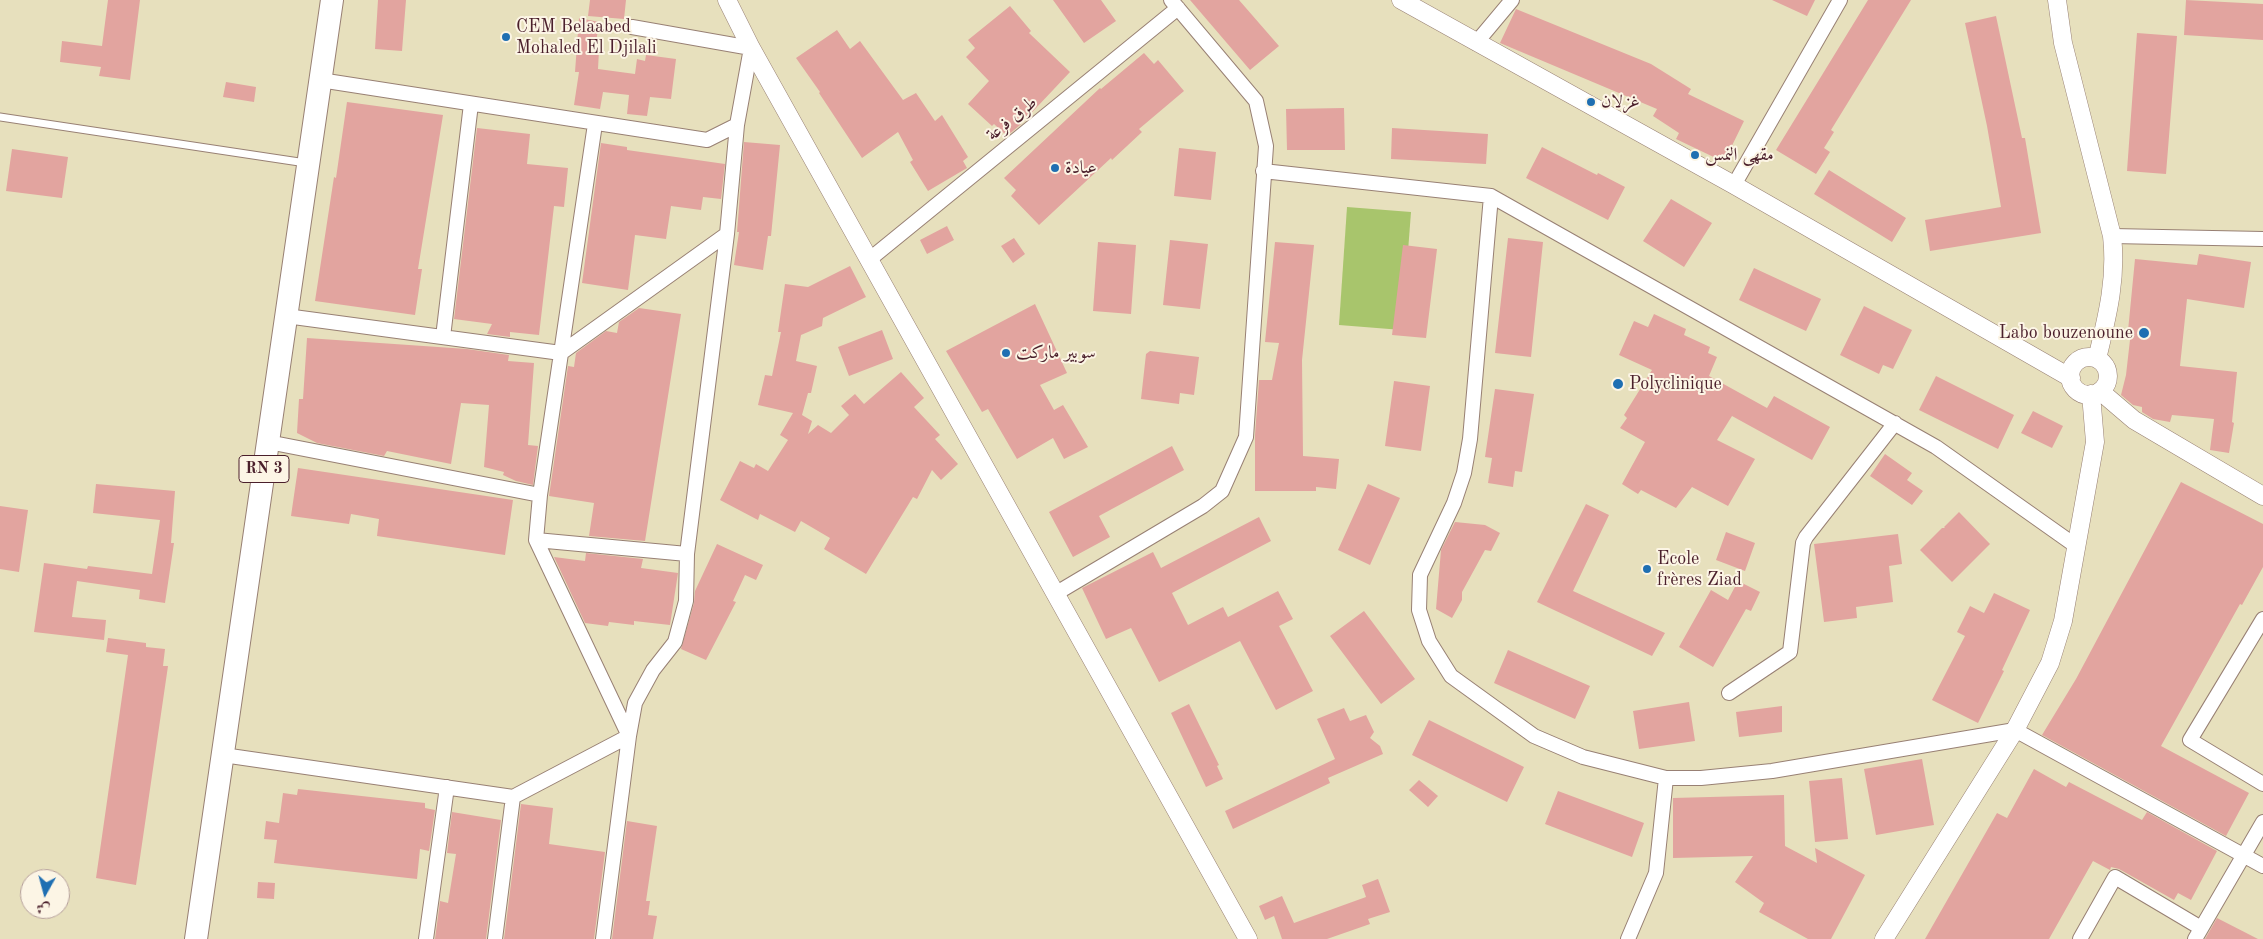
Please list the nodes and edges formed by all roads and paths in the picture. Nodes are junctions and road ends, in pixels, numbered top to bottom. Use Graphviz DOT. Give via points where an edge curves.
graph roads {
  1 [pos="332,0"];
  2 [pos="727,0"];
  3 [pos="1401,0"];
  4 [pos="1512,0"];
  5 [pos="1840,0"];
  6 [pos="2057,0"];
  7 [pos="1174,4"];
  8 [pos="632,28"];
  9 [pos="1476,43"];
  10 [pos="751,48"];
  11 [pos="320,80"];
  12 [pos="471,104"];
  13 [pos="0,118"];
  14 [pos="595,124"];
  15 [pos="737,125"];
  16 [pos="308,164"];
  17 [pos="1264,171"];
  18 [pos="1734,185"];
  19 [pos="1491,196"];
  20 [pos="727,234"];
  21 [pos="2112,236"];
  22 [pos="2263,239"];
  23 [pos="870,259"];
  24 [pos="286,316"];
  25 [pos="442,337"];
  26 [pos="561,353"];
  27 [pos="2097,358"];
  28 [pos="2070,378"];
  29 [pos="2096,393"];
  30 [pos="1895,424"];
  31 [pos="268,442"];
  32 [pos="540,495"];
  33 [pos="2263,496"];
  34 [pos="536,540"];
  35 [pos="2076,546"];
  36 [pos="687,554"];
  37 [pos="1055,594"];
  38 [pos="2263,619"];
  39 [pos="1729,693"];
  40 [pos="2015,730"];
  41 [pos="629,736"];
  42 [pos="223,755"];
  43 [pos="1666,778"];
  44 [pos="2263,784"];
  45 [pos="447,787"];
  46 [pos="512,796"];
  47 [pos="2263,822"];
  48 [pos="2244,856"];
  49 [pos="2263,866"];
  50 [pos="2198,934"];
  51 [pos="196,939"];
  52 [pos="426,939"];
  53 [pos="495,939"];
  54 [pos="603,939"];
  55 [pos="1248,939"];
  56 [pos="1628,939"];
  57 [pos="1884,939"];
  58 [pos="2080,939"];
  1 -- 11 [label="main road, RN 3"];
  2 -- 10 [label="street"];
  3 -- 9 [label="street"];
  4 -- 9 [label="street"];
  5 -- 18 [label="street"];
  6 -- 21 [label="street" via="2063,43"];
  7 -- 17 [label="street" via="1256,101 1266,146"];
  7 -- 23 [label="street, طرق فرعة"];
  8 -- 10 [label="street"];
  9 -- 18 [label="street"];
  10 -- 15 [label="street"];
  10 -- 23 [label="street"];
  11 -- 12 [label="street"];
  11 -- 16 [label="main road, RN 3"];
  12 -- 14 [label="street"];
  12 -- 25 [label="street"];
  13 -- 16 [label="lane"];
  14 -- 15 [label="street" via="707,140"];
  14 -- 26 [label="street"];
  15 -- 20 [label="street"];
  16 -- 24 [label="main road, RN 3"];
  17 -- 19 [label="street"];
  17 -- 37 [label="street" via="1246,437 1234,466 1222,490 1203,506"];
  18 -- 28 [label="street"];
  19 -- 30 [label="street"];
  19 -- 43 [label="street" via="1470,439 1454,503 1420,575 1419,610 1429,641 1451,676 1534,736 1583,757"];
  20 -- 26 [label="street"];
  20 -- 36 [label="street"];
  21 -- 22 [label="street"];
  21 -- 27 [label="street" via="2112,294"];
  23 -- 37 [label="street"];
  24 -- 25 [label="street"];
  24 -- 31 [label="main road, RN 3"];
  25 -- 26 [label="street"];
  26 -- 32 [label="street"];
  27 -- 28 [label="street" via="2076,362"];
  27 -- 29 [label="street" via="2108,374 2106,383"];
  28 -- 29 [label="street" via="2077,390"];
  29 -- 33 [label="street" via="2134,420"];
  29 -- 35 [label="street" via="2095,442"];
  30 -- 35 [label="street" via="1936,447"];
  30 -- 39 [label="street" via="1803,543 1790,652"];
  31 -- 32 [label="street"];
  31 -- 42 [label="main road, RN 3"];
  32 -- 34 [label="street"];
  34 -- 36 [label="street"];
  34 -- 41 [label="street"];
  35 -- 40 [label="street" via="2060,636 2050,663"];
  36 -- 41 [label="street" via="686,601 675,642 653,670 635,703"];
  37 -- 55 [label="street"];
  38 -- 44 [label="street" via="2190,740"];
  40 -- 43 [label="street" via="1772,771"];
  40 -- 48 [label="street"];
  40 -- 57 [label="street"];
  41 -- 46 [label="street"];
  41 -- 54 [label="street"];
  42 -- 45 [label="street"];
  42 -- 51 [label="main road, RN 3"];
  43 -- 56 [label="street" via="1656,873"];
  45 -- 46 [label="street"];
  45 -- 52 [label="street"];
  46 -- 53 [label="street"];
  47 -- 48 [label="street"];
  48 -- 49 [label="street"];
  48 -- 50 [label="street"];
  50 -- 58 [label="street" via="2115,877"];
}
